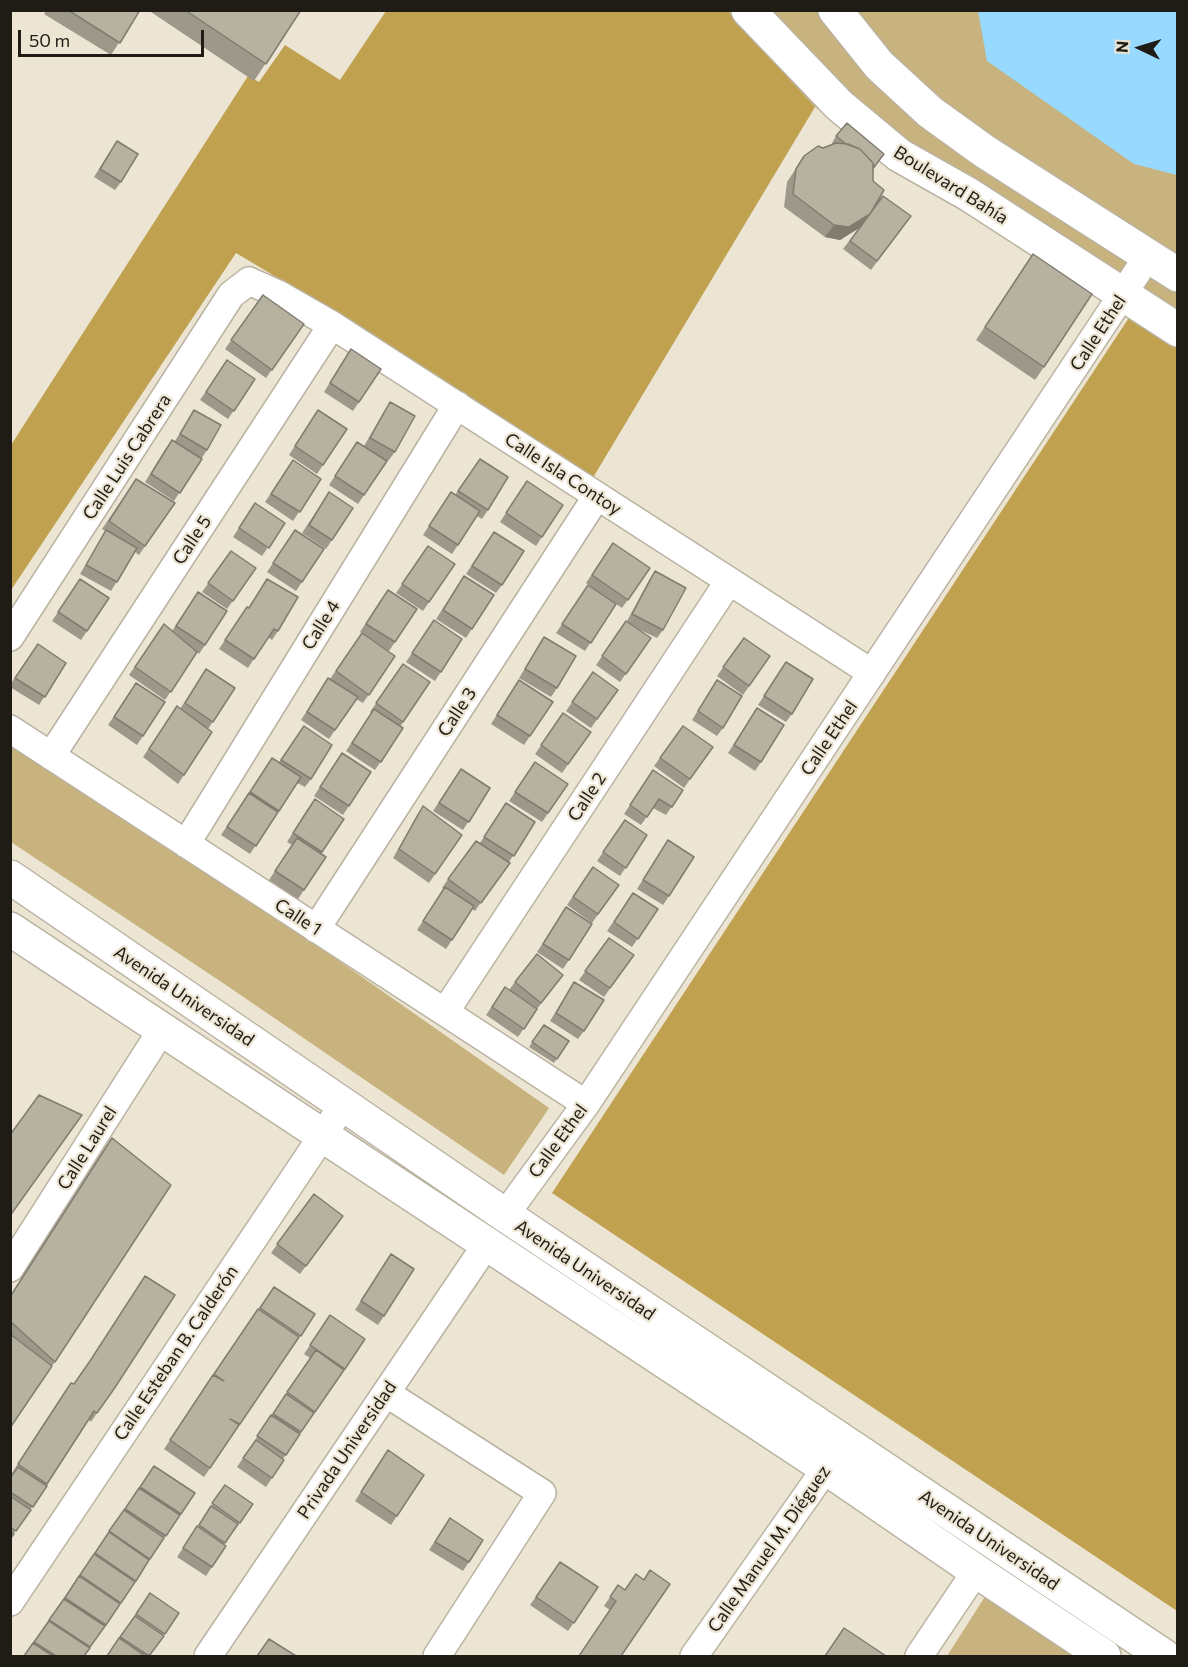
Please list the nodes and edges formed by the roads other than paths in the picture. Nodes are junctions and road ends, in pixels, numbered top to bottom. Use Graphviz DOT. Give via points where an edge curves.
graph roads {
  1 [pos="748,10"];
  2 [pos="835,10"];
  3 [pos="1148,256"];
  4 [pos="1178,275"];
  5 [pos="249,281"];
  6 [pos="1123,296"];
  7 [pos="332,325"];
  8 [pos="1178,330"];
  9 [pos="457,405"];
  10 [pos="597,496"];
  11 [pos="729,581"];
  12 [pos="10,637"];
  13 [pos="872,673"];
  14 [pos="10,729"];
  15 [pos="51,756"];
  16 [pos="186,844"];
  17 [pos="10,877"];
  18 [pos="316,928"];
  19 [pos="10,929"];
  20 [pos="445,1012"];
  21 [pos="163,1028"];
  22 [pos="585,1104"];
  23 [pos="343,1105"];
  24 [pos="322,1135"];
  25 [pos="505,1215"];
  26 [pos="486,1245"];
  27 [pos="13,1258"];
  28 [pos="600,1279"];
  29 [pos="580,1306"];
  30 [pos="386,1393"];
  31 [pos="835,1455"];
  32 [pos="976,1571"];
  33 [pos="10,1602"];
  34 [pos="208,1656"];
  35 [pos="437,1656"];
  36 [pos="694,1656"];
  37 [pos="919,1656"];
  38 [pos="1104,1656"];
  39 [pos="1164,1656"];
  1 -- 6 [label="main road, Boulevard Bahía" via="839,105 899,155"];
  2 -- 3 [label="main road" via="879,65 930,112"];
  3 -- 4 [label="main road"];
  3 -- 6 [label="street, Calle Ethel"];
  5 -- 7 [label="street, Calle Isla Contoy"];
  5 -- 12 [label="street, Calle Luis Cabrera" via="231,295"];
  6 -- 8 [label="main road, Boulevard Bahía"];
  6 -- 13 [label="street, Calle Ethel"];
  7 -- 9 [label="street, Calle Isla Contoy"];
  7 -- 15 [label="street, Calle 5"];
  9 -- 10 [label="street, Calle Isla Contoy"];
  9 -- 16 [label="street, Calle 4"];
  10 -- 11 [label="street, Calle Isla Contoy"];
  10 -- 18 [label="street, Calle 3"];
  11 -- 13 [label="street, Calle Isla Contoy"];
  11 -- 20 [label="street, Calle 2"];
  13 -- 22 [label="street, Calle Ethel"];
  14 -- 15 [label="street, Calle 1"];
  15 -- 16 [label="street, Calle 1"];
  16 -- 18 [label="street, Calle 1"];
  17 -- 23 [label="main road, Avenida Universidad"];
  18 -- 20 [label="street, Calle 1"];
  19 -- 21 [label="main road, Avenida Universidad"];
  20 -- 22 [label="street, Calle 1"];
  21 -- 24 [label="main road, Avenida Universidad"];
  21 -- 27 [label="street, Calle Laurel"];
  22 -- 25 [label="street, Calle Ethel"];
  23 -- 24 [label="street, Calle Esteban B. Calderón"];
  23 -- 25 [label="main road, Avenida Universidad"];
  24 -- 26 [label="main road, Avenida Universidad"];
  24 -- 33 [label="street, Calle Esteban B. Calderón"];
  25 -- 28 [label="main road, Avenida Universidad"];
  26 -- 29 [label="main road, Avenida Universidad"];
  26 -- 30 [label="street, Privada Universidad"];
  28 -- 29 [label="street"];
  28 -- 31 [label="main road, Avenida Universidad"];
  29 -- 31 [label="main road, Avenida Universidad"];
  30 -- 34 [label="street, Privada Universidad"];
  30 -- 35 [label="street" via="542,1493"];
  31 -- 32 [label="main road, Avenida Universidad"];
  31 -- 36 [label="street, Calle Manuel M. Diéguez"];
  31 -- 39 [label="main road, Avenida Universidad"];
  32 -- 37 [label="street"];
  32 -- 38 [label="main road, Avenida Universidad"];
}
